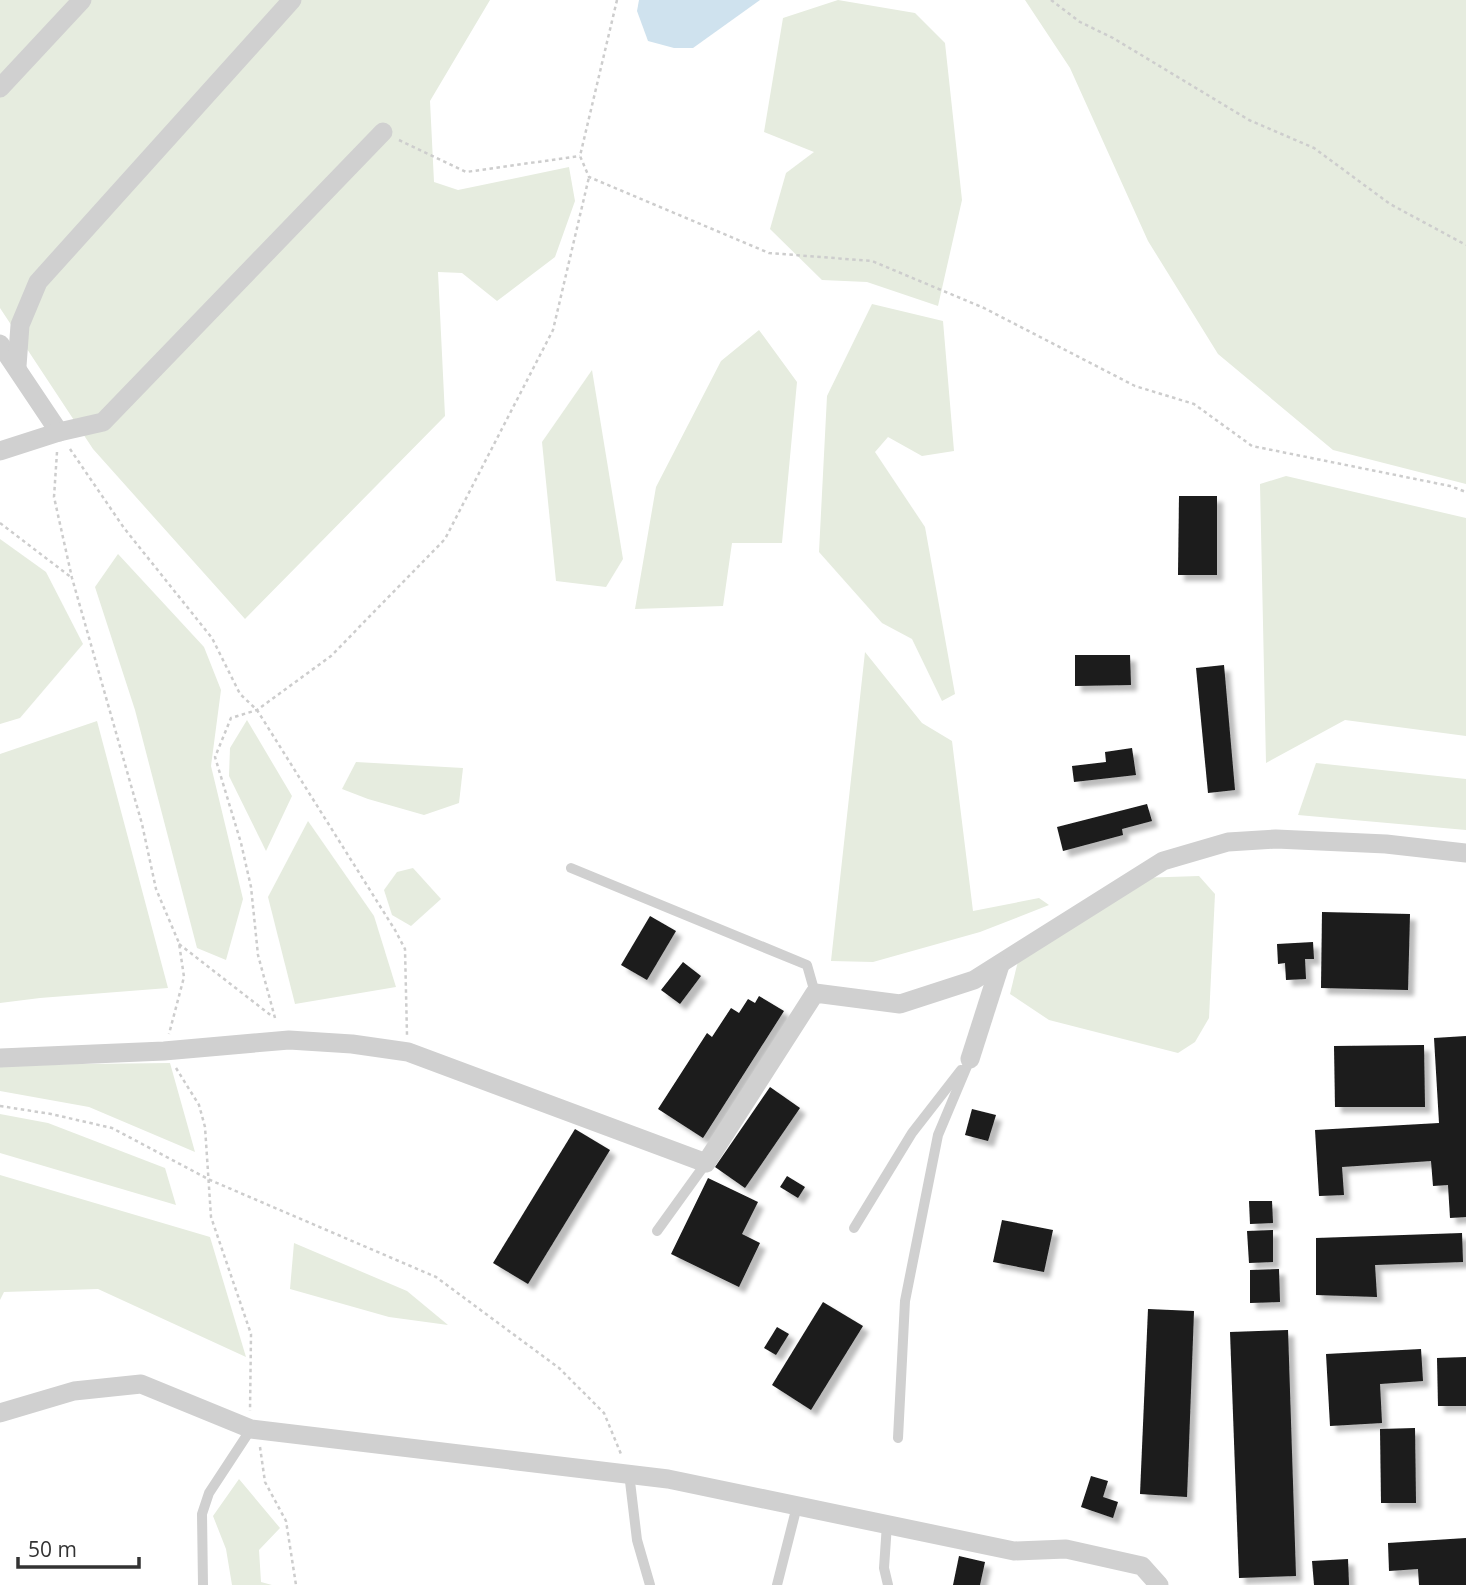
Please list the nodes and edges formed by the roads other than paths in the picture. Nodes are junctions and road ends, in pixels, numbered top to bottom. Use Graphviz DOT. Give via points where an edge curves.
graph roads {
  1 [pos="82,0"];
  2 [pos="292,0"];
  3 [pos="0,88"];
  4 [pos="383,132"];
  5 [pos="0,344"];
  6 [pos="17,366"];
  7 [pos="59,432"];
  8 [pos="0,451"];
  9 [pos="1466,853"];
  10 [pos="571,868"];
  11 [pos="1000,965"];
  12 [pos="815,992"];
  13 [pos="0,1058"];
  14 [pos="970,1059"];
  15 [pos="706,1163"];
  16 [pos="854,1228"];
  17 [pos="657,1231"];
  18 [pos="0,1413"];
  19 [pos="251,1429"];
  20 [pos="898,1438"];
  21 [pos="629,1474"];
  22 [pos="797,1506"];
  23 [pos="887,1524"];
  24 [pos="204,1585"];
  25 [pos="650,1585"];
  26 [pos="777,1585"];
  27 [pos="888,1585"];
  28 [pos="1159,1585"];
  1 -- 3 [label="street"];
  2 -- 6 [label="street" via="38,282 20,325"];
  4 -- 7 [label="street" via="103,422"];
  5 -- 6 [label="street"];
  6 -- 7 [label="street"];
  7 -- 8 [label="street"];
  9 -- 11 [label="street" via="1386,844 1276,839 1228,842 1163,861"];
  10 -- 12 [label="lane" via="807,965"];
  11 -- 12 [label="street" via="974,980 900,1004"];
  11 -- 14 [label="street"];
  12 -- 15 [label="street"];
  13 -- 15 [label="street" via="289,1040 408,1052"];
  14 -- 16 [label="lane" via="912,1133"];
  14 -- 20 [label="lane" via="938,1135 907,1289"];
  15 -- 17 [label="lane"];
  18 -- 19 [label="street" via="74,1391 141,1384"];
  19 -- 21 [label="street"];
  19 -- 24 [label="lane" via="209,1493 202,1514"];
  21 -- 22 [label="street"];
  21 -- 25 [label="lane"];
  22 -- 23 [label="street"];
  22 -- 26 [label="lane"];
  23 -- 27 [label="lane" via="884,1568"];
  23 -- 28 [label="street" via="1014,1551 1079,1551 1142,1566"];
}
